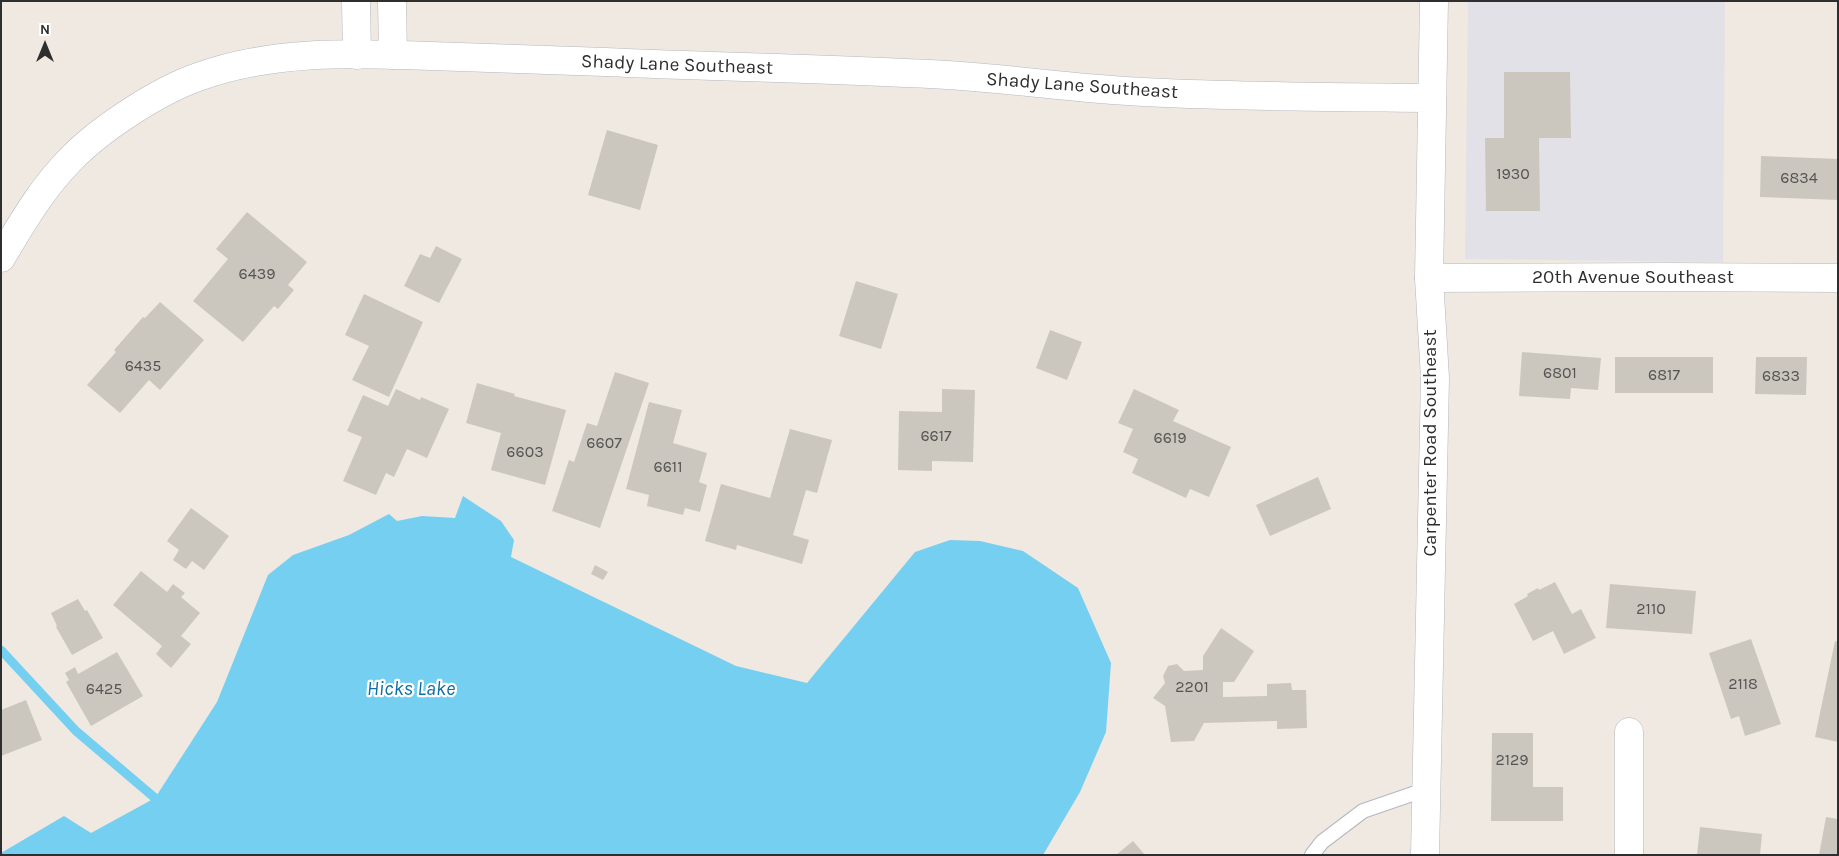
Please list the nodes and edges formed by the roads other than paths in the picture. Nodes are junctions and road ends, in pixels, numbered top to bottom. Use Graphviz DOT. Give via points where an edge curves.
graph roads {
  1 [pos="356,1"];
  2 [pos="392,1"];
  3 [pos="1434,1"];
  4 [pos="357,54"];
  5 [pos="393,54"];
  6 [pos="1432,98"];
  7 [pos="1,258"];
  8 [pos="1429,278"];
  9 [pos="1838,278"];
  10 [pos="1629,732"];
  11 [pos="1427,789"];
  12 [pos="1312,855"];
  13 [pos="1425,855"];
  14 [pos="1629,855"];
  1 -- 4 [label="street"];
  2 -- 5 [label="street"];
  3 -- 6 [label="street, Carpenter Road Southeast"];
  4 -- 5 [label="street, Shady Lane Southeast"];
  4 -- 7 [label="street, Shady Lane Southeast" via="288,56 245,64 197,77 152,99 110,126 72,157 44,190"];
  5 -- 6 [label="street, Shady Lane Southeast" via="949,75 1140,92"];
  6 -- 8 [label="street, Carpenter Road Southeast"];
  8 -- 9 [label="street, 20th Avenue Southeast"];
  8 -- 11 [label="street, Carpenter Road Southeast" via="1435,378"];
  10 -- 14 [label="street"];
  11 -- 12 [label="lane" via="1363,811 1322,842"];
  11 -- 13 [label="street, Carpenter Road Southeast"];
}
